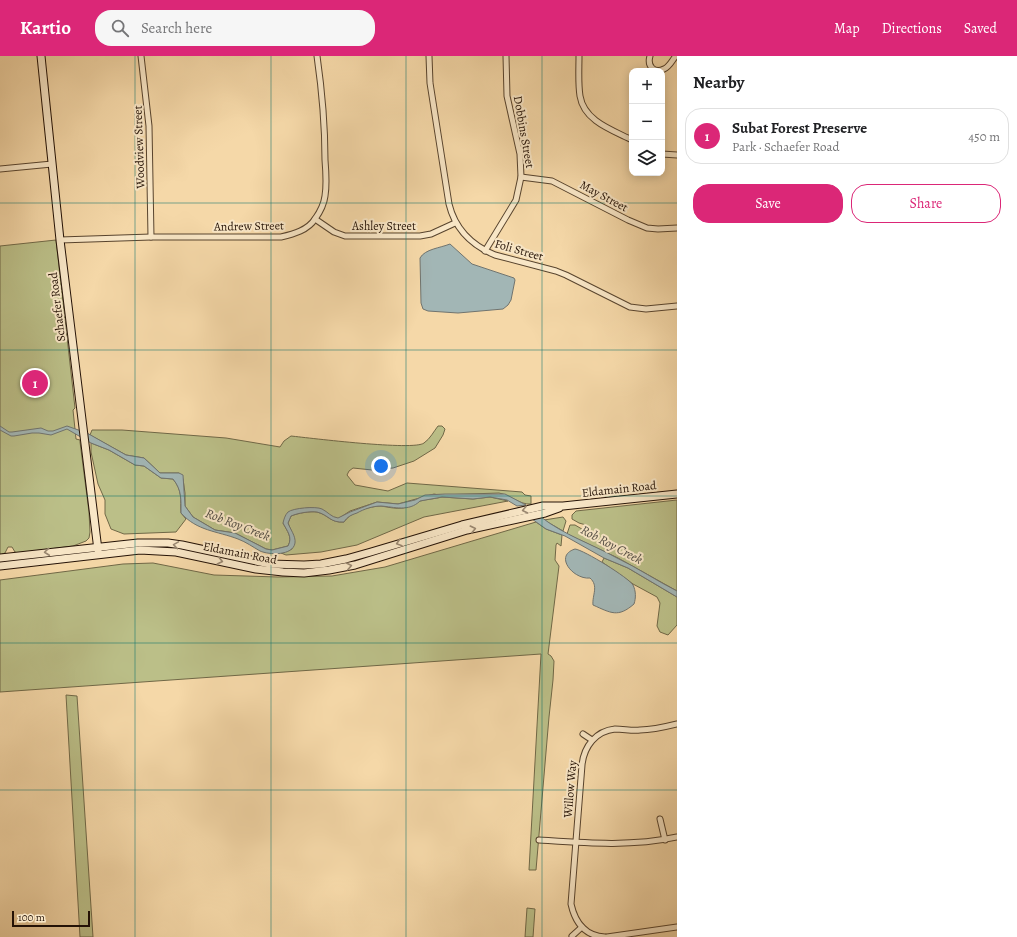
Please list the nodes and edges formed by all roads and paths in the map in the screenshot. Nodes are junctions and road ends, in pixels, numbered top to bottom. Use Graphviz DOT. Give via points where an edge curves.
graph roads {
  1 [pos="41,56"];
  2 [pos="141,56"];
  3 [pos="317,56"];
  4 [pos="429,56"];
  5 [pos="506,56"];
  6 [pos="579,56"];
  7 [pos="650,56"];
  8 [pos="675,57"];
  9 [pos="629,138"];
  10 [pos="665,154"];
  11 [pos="677,155"];
  12 [pos="52,164"];
  13 [pos="0,169"];
  14 [pos="521,177"];
  15 [pos="315,219"];
  16 [pos="455,223"];
  17 [pos="677,228"];
  18 [pos="151,237"];
  19 [pos="60,240"];
  20 [pos="485,251"];
  21 [pos="677,306"];
  22 [pos="677,494"];
  23 [pos="563,506"];
  24 [pos="98,547"];
  25 [pos="98,555"];
  26 [pos="0,558"];
  27 [pos="0,566"];
  28 [pos="677,724"];
  29 [pos="583,734"];
  30 [pos="592,740"];
  31 [pos="660,819"];
  32 [pos="677,837"];
  33 [pos="539,840"];
  34 [pos="665,840"];
  35 [pos="576,842"];
  36 [pos="582,927"];
  37 [pos="677,927"];
  38 [pos="572,936"];
  39 [pos="606,937"];
  1 -- 12 [label="main road, Schaefer Road"];
  2 -- 18 [label="street, Woodview Street" via="149,126"];
  3 -- 15 [label="street, Andrew Street" via="325,126 326,188 323,205"];
  4 -- 16 [label="street, Foli Street" via="430,83 448,203"];
  5 -- 14 [label="street, Dobbins Street" via="507,96 520,154"];
  6 -- 9 [label="street" via="580,94 586,110 597,122"];
  7 -- 8 [label="street" via="650,66 653,70 662,70"];
  10 -- 11 [label="street"];
  12 -- 13 [label="street"];
  12 -- 19 [label="main road, Schaefer Road"];
  14 -- 17 [label="street, May Street" via="552,181 647,228"];
  14 -- 20 [label="street, Dobbins Street" via="516,200"];
  15 -- 16 [label="street, Ashley Street" via="345,236 420,236"];
  15 -- 18 [label="street, Andrew Street" via="302,230 281,237"];
  16 -- 20 [label="street, Foli Street" via="468,239"];
  18 -- 19 [label="street, Andrew Street"];
  19 -- 24 [label="main road, Schaefer Road"];
  20 -- 21 [label="street, Foli Street" via="556,270 630,307"];
  22 -- 23 [label="main road, Eldamain Road"];
  23 -- 24 [label="main road, Eldamain Road, one-way" via="543,506 497,516 321,564 270,564 168,543"];
  25 -- 23 [label="main road, Eldamain Road, one-way" via="140,550 176,552 270,571 329,570 467,530 545,513"];
  24 -- 25 [label="main road, Schaefer Road"];
  24 -- 26 [label="main road, Eldamain Road, one-way"];
  25 -- 27 [label="main road, Eldamain Road"];
  28 -- 30 [label="street" via="652,730 613,730 602,733"];
  29 -- 30 [label="street"];
  30 -- 35 [label="street, Willow Way" via="583,759"];
  31 -- 34 [label="street"];
  32 -- 34 [label="street"];
  33 -- 35 [label="street"];
  34 -- 35 [label="street" via="610,844"];
  35 -- 36 [label="street, Willow Way" via="571,904 575,918"];
  36 -- 38 [label="street"];
  36 -- 39 [label="street" via="590,933"];
  37 -- 39 [label="street"];
}
